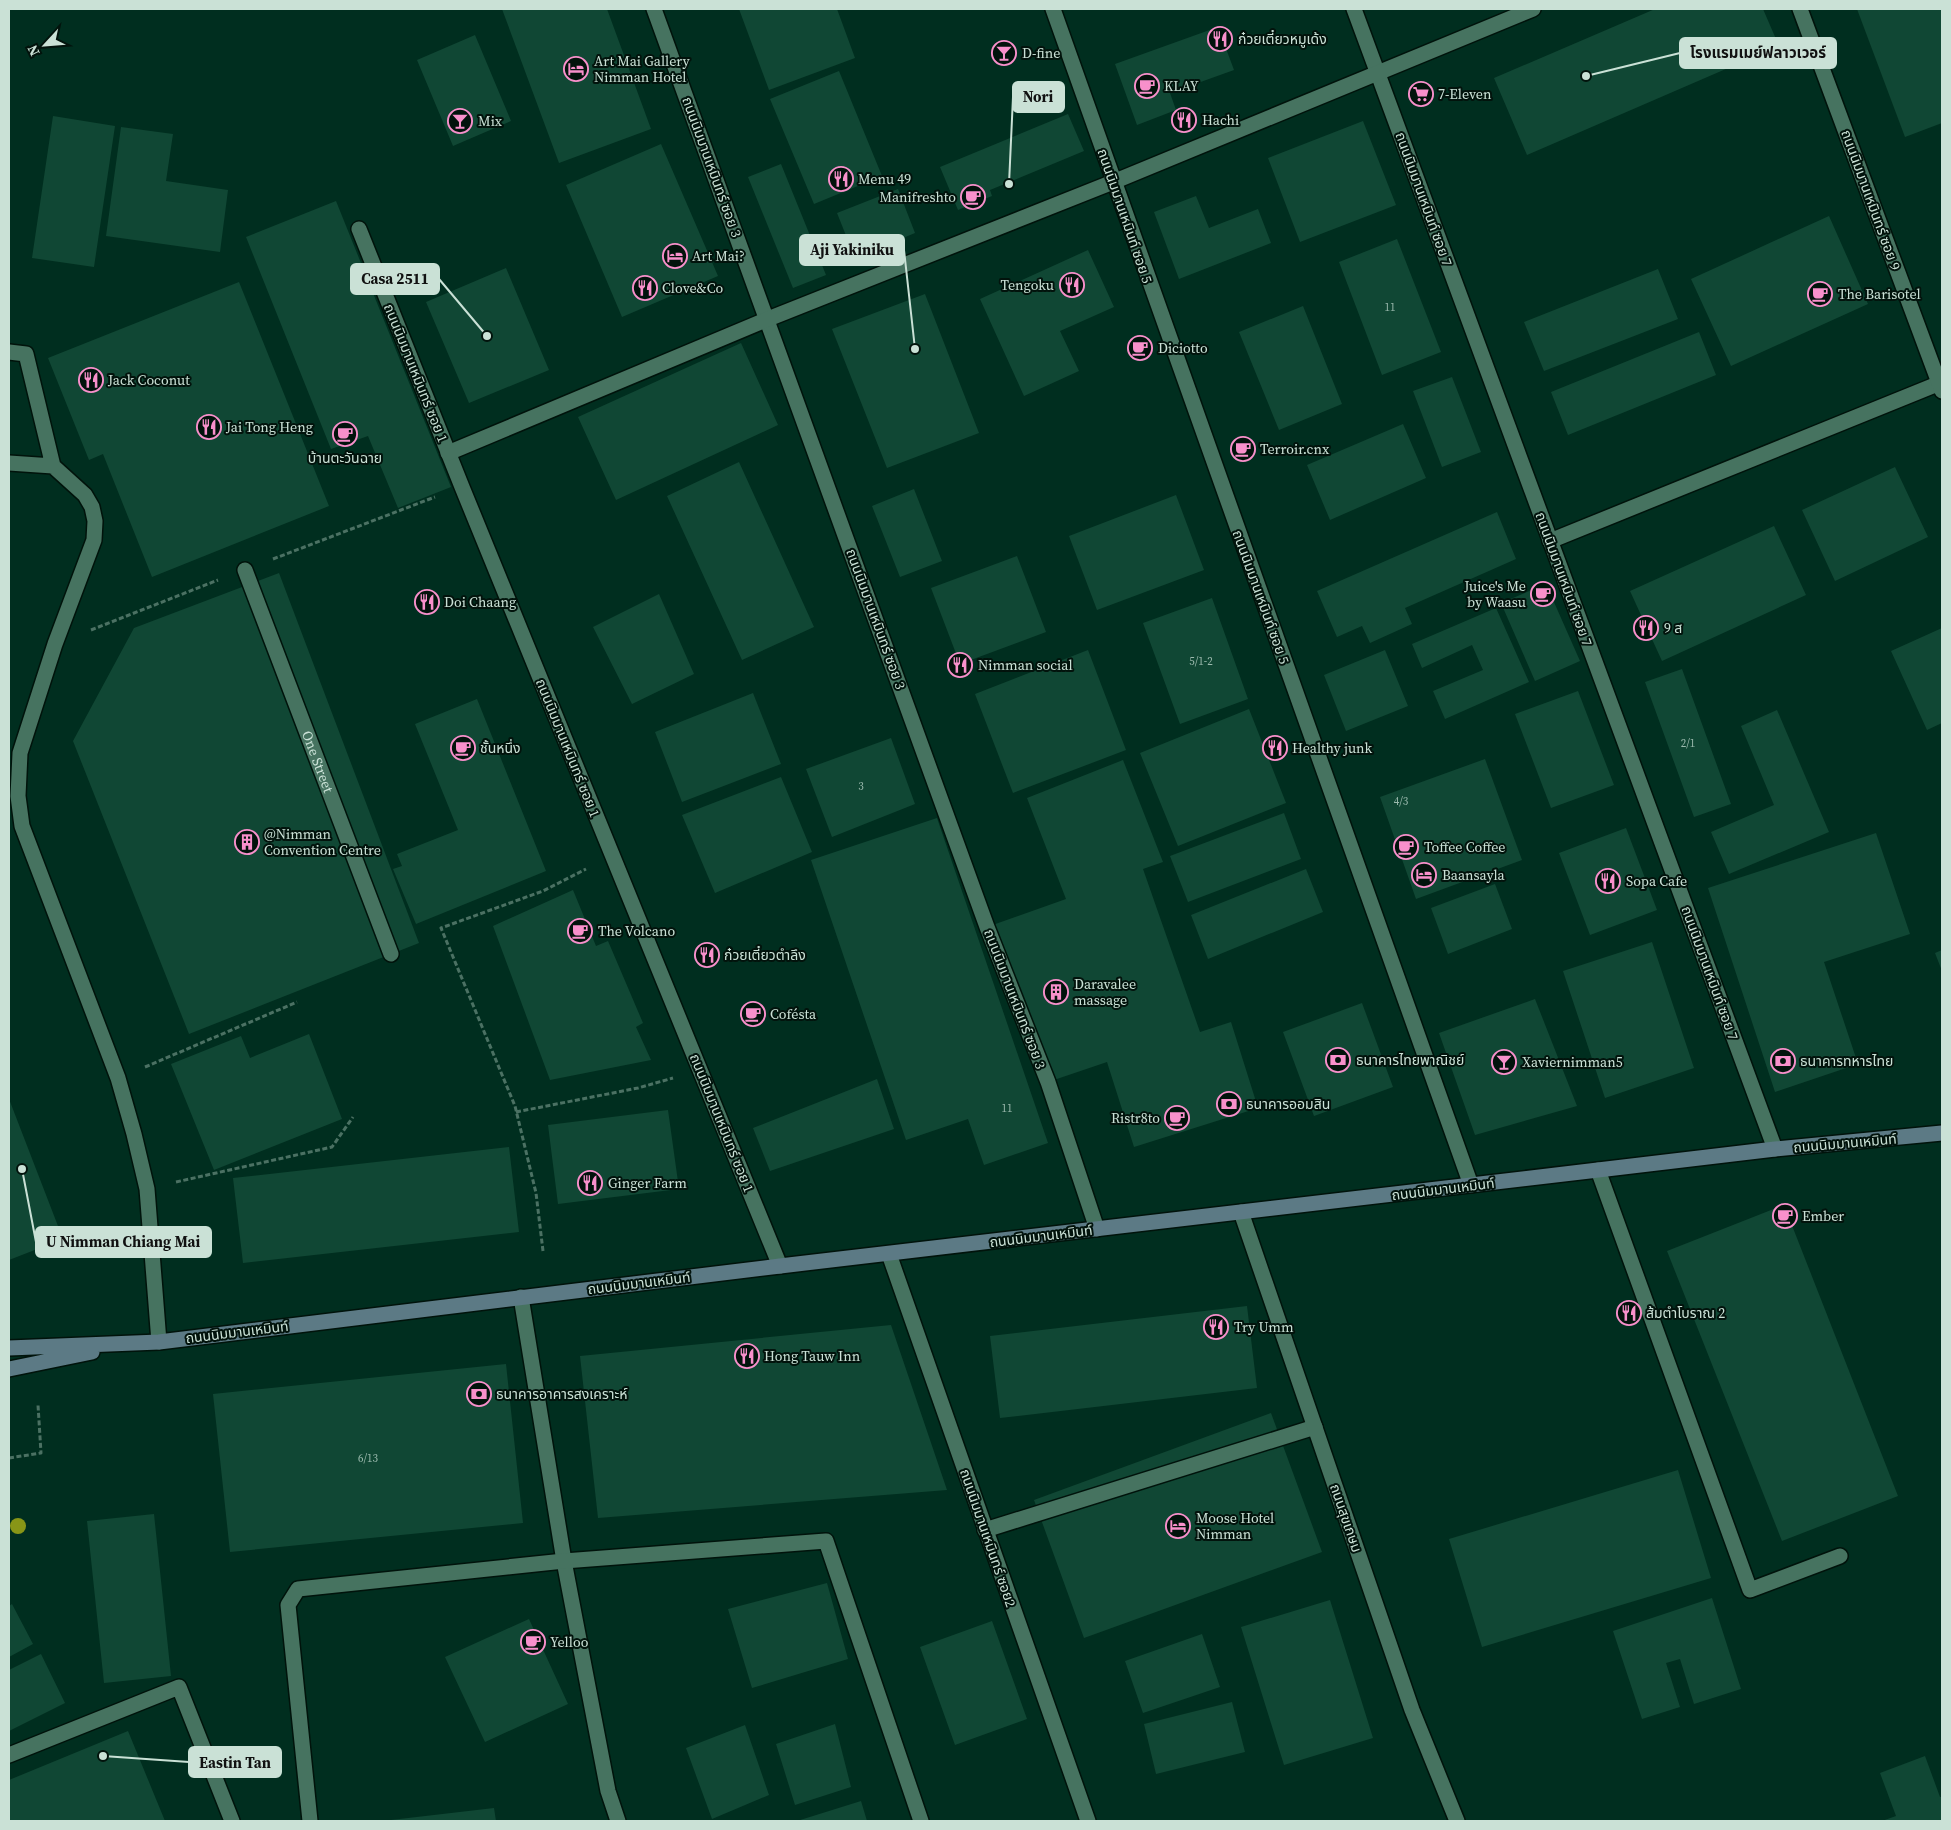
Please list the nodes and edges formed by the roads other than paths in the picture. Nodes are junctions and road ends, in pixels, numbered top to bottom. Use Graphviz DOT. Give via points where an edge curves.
graph roads {
  1 [pos="654,9"];
  2 [pos="1053,9"];
  3 [pos="1354,9"];
  4 [pos="1533,9"];
  5 [pos="1800,9"];
  6 [pos="1378,72"];
  7 [pos="1113,182"];
  8 [pos="358,230"];
  9 [pos="768,319"];
  10 [pos="9,352"];
  11 [pos="1941,387"];
  12 [pos="448,453"];
  13 [pos="9,463"];
  14 [pos="53,466"];
  15 [pos="1550,541"];
  16 [pos="245,570"];
  17 [pos="392,954"];
  18 [pos="1942,1133"];
  19 [pos="1775,1149"];
  20 [pos="1598,1170"];
  21 [pos="1470,1185"];
  22 [pos="1241,1212"];
  23 [pos="1097,1229"];
  24 [pos="889,1254"];
  25 [pos="780,1266"];
  26 [pos="521,1297"];
  27 [pos="140,1342"];
  28 [pos="159,1342"];
  29 [pos="9,1348"];
  30 [pos="9,1369"];
  31 [pos="1315,1427"];
  32 [pos="985,1530"];
  33 [pos="1840,1556"];
  34 [pos="564,1561"];
  35 [pos="9,1755"];
  36 [pos="232,1821"];
  37 [pos="310,1821"];
  38 [pos="618,1821"];
  39 [pos="921,1821"];
  40 [pos="1088,1821"];
  41 [pos="1457,1821"];
  1 -- 9 [label="street, ถนนนิมมานเหมินทร์ ซอย 3"];
  2 -- 7 [label="street, ถนนนิมมานเหมินท์ ซอย 5"];
  3 -- 6 [label="street, ถนนนิมมานเหมินท์ ซอย 7"];
  4 -- 6 [label="street"];
  5 -- 11 [label="street, ถนนนิมมานเหมินทร์ ซอย 9"];
  6 -- 7 [label="street"];
  6 -- 15 [label="street, ถนนนิมมานเหมินท์ ซอย 7"];
  7 -- 9 [label="street"];
  7 -- 21 [label="street, ถนนนิมมานเหมินท์ ซอย 5"];
  8 -- 12 [label="street, ถนนนิมมานเหมินทร์ ซอย 1"];
  9 -- 12 [label="street"];
  9 -- 23 [label="street, ถนนนิมมานเหมินทร์ ซอย 3" via="987,927 1048,1082"];
  10 -- 14 [label="street" via="26,354"];
  11 -- 15 [label="street"];
  12 -- 25 [label="street, ถนนนิมมานเหมินทร์ ซอย 1"];
  13 -- 14 [label="street"];
  14 -- 28 [label="street" via="85,495 92,507 94,540 55,644 20,753 18,796 22,826 118,1078 134,1134 147,1189"];
  15 -- 19 [label="street, ถนนนิมมานเหมินท์ ซอย 7"];
  16 -- 17 [label="street, One Street"];
  18 -- 19 [label="main road, ถนนนิมมานเหมินท์"];
  19 -- 20 [label="main road, ถนนนิมมานเหมินท์"];
  20 -- 21 [label="main road, ถนนนิมมานเหมินท์"];
  20 -- 33 [label="street" via="1750,1590"];
  21 -- 22 [label="main road, ถนนนิมมานเหมินท์"];
  22 -- 23 [label="main road, ถนนนิมมานเหมินท์"];
  22 -- 31 [label="street, ถนนสุขเกษม"];
  23 -- 24 [label="main road, ถนนนิมมานเหมินท์"];
  24 -- 25 [label="main road, ถนนนิมมานเหมินท์"];
  24 -- 32 [label="street, ถนนนิมมานเหมินทร์ ซอย2"];
  25 -- 26 [label="main road, ถนนนิมมานเหมินท์"];
  26 -- 28 [label="main road, ถนนนิมมานเหมินท์"];
  26 -- 34 [label="street"];
  27 -- 28 [label="main road, ถนนนิมมานเหมินท์"];
  27 -- 29 [label="main road, ถนนนิมมานเหมินท์"];
  27 -- 30 [label="main road, ถนนนิมมานเหมินท์"];
  31 -- 32 [label="street"];
  31 -- 41 [label="street, ถนนสุขเกษม" via="1412,1710"];
  32 -- 40 [label="street, ถนนนิมมานเหมินทร์ ซอย2"];
  34 -- 37 [label="street" via="298,1590 288,1605"];
  34 -- 38 [label="street" via="608,1791"];
  34 -- 39 [label="street" via="826,1541"];
  35 -- 36 [label="street" via="179,1687"];
}
